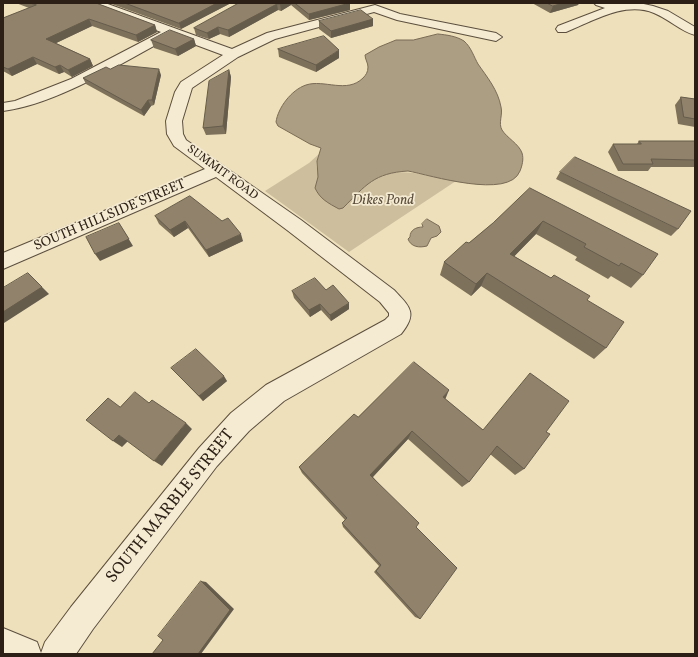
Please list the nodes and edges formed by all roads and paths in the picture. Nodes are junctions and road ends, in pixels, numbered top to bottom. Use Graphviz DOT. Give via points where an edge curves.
graph roads {
  1 [pos="95,3"];
  2 [pos="388,3"];
  3 [pos="600,3"];
  4 [pos="375,8"];
  5 [pos="615,8"];
  6 [pos="196,28"];
  7 [pos="562,29"];
  8 [pos="695,30"];
  9 [pos="177,33"];
  10 [pos="496,37"];
  11 [pos="234,54"];
  12 [pos="5,107"];
  13 [pos="217,170"];
  14 [pos="3,261"];
  15 [pos="401,314"];
  16 [pos="3,644"];
  17 [pos="25,654"];
  18 [pos="57,654"];
  1 -- 9 [label="street"];
  2 -- 4 [label="street, SUMMIT ROAD"];
  3 -- 5 [label="street"];
  4 -- 10 [label="street" via="391,16"];
  4 -- 11 [label="street, SUMMIT ROAD" via="271,36"];
  5 -- 7 [label="street"];
  5 -- 8 [label="street" via="643,7 656,10"];
  6 -- 9 [label="street"];
  9 -- 11 [label="street"];
  9 -- 12 [label="street" via="76,82 25,103"];
  11 -- 13 [label="street, SUMMIT ROAD" via="186,85 174,121 175,134 180,143"];
  13 -- 14 [label="street, SOUTH HILLSIDE STREET"];
  13 -- 15 [label="street, SUMMIT ROAD" via="364,277 392,301"];
  15 -- 18 [label="street, SOUTH MARBLE STREET" via="393,327 275,393 240,422 208,457 82,618"];
  16 -- 17 [label="street"];
}
